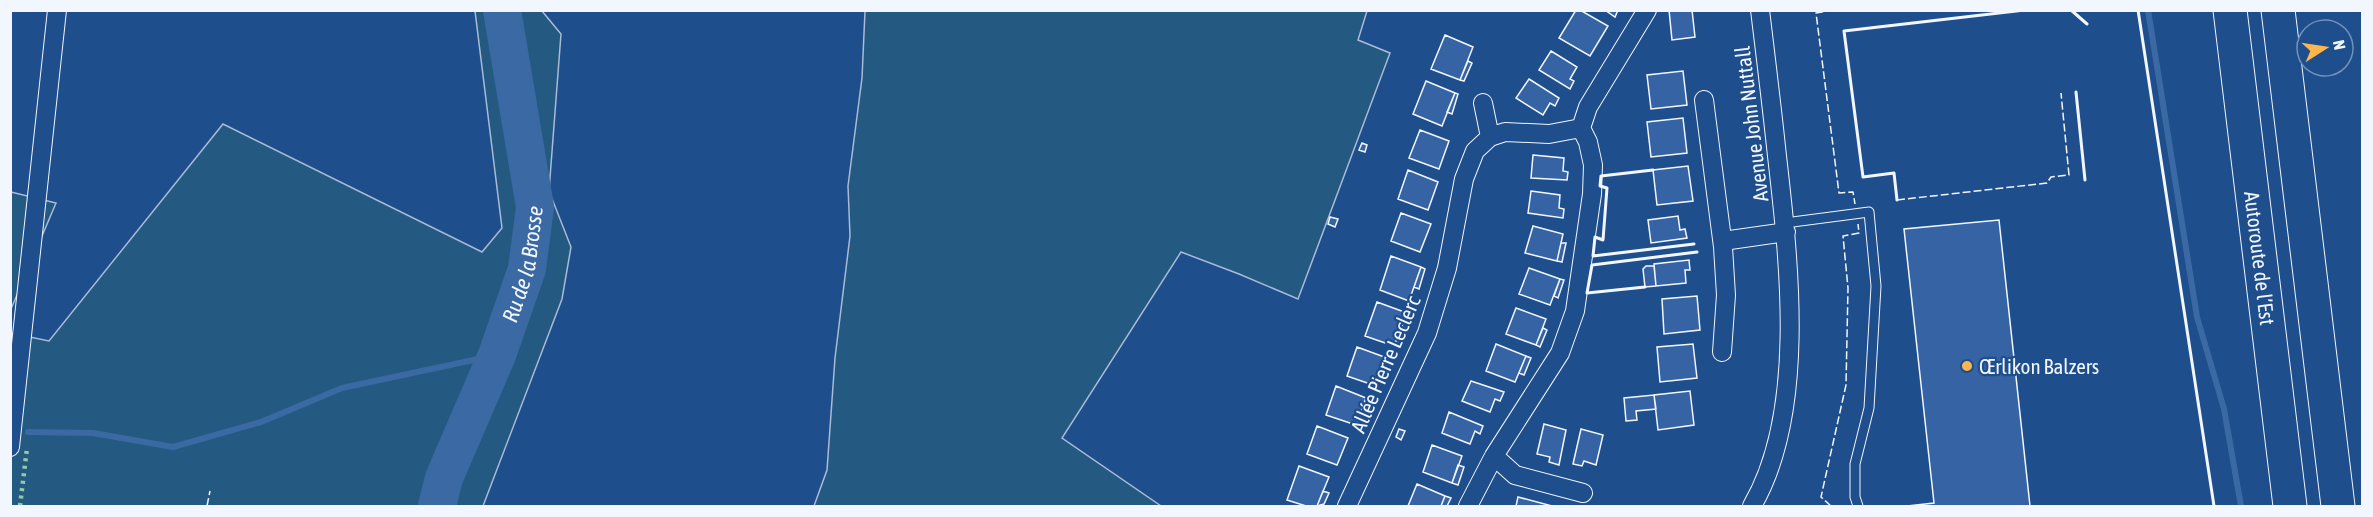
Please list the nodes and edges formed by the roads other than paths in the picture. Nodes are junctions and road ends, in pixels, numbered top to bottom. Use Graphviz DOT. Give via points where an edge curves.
graph roads {
  1 [pos="57,10"];
  2 [pos="1647,10"];
  3 [pos="1760,10"];
  4 [pos="2230,10"];
  5 [pos="2278,10"];
  6 [pos="1704,100"];
  7 [pos="1483,103"];
  8 [pos="1581,128"];
  9 [pos="1490,137"];
  10 [pos="1785,227"];
  11 [pos="1723,241"];
  12 [pos="16,345"];
  13 [pos="1722,352"];
  14 [pos="10,447"];
  15 [pos="1494,456"];
  16 [pos="1583,493"];
  17 [pos="1347,507"];
  18 [pos="1468,507"];
  19 [pos="1752,507"];
  20 [pos="1858,507"];
  21 [pos="2290,507"];
  22 [pos="2338,507"];
  1 -- 12 [label="street"];
  2 -- 8 [label="street" via="1588,107"];
  3 -- 10 [label="street, Avenue John Nuttall"];
  4 -- 21 [label="highway, Autoroute de l’Est"];
  5 -- 22 [label="highway"];
  6 -- 11 [label="street, Avenue John Nuttall"];
  7 -- 9 [label="street"];
  8 -- 9 [label="street" via="1549,134 1505,132"];
  8 -- 15 [label="street" via="1593,165 1575,311 1560,353"];
  9 -- 17 [label="street, Allée Pierre Leclerc" via="1475,151 1464,179 1447,268 1427,333"];
  10 -- 11 [label="street"];
  10 -- 19 [label="street, Avenue John Nuttall" via="1790,326 1786,397 1769,474"];
  10 -- 20 [label="lane" via="1869,212 1876,286 1869,408 1855,464"];
  11 -- 13 [label="street, Avenue John Nuttall" via="1726,295"];
  12 -- 14 [label="street"];
  15 -- 16 [label="street" via="1515,475"];
  15 -- 18 [label="street"];
}
